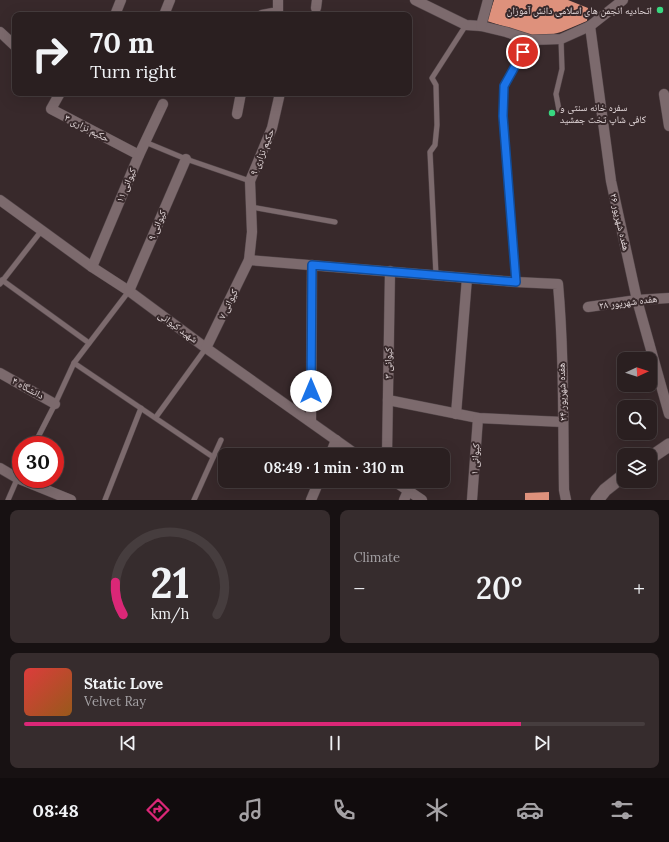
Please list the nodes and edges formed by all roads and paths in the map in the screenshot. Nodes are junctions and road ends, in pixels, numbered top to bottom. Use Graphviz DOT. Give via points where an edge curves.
graph roads {
  1 [pos="122,0"];
  2 [pos="170,0"];
  3 [pos="278,0"];
  4 [pos="415,0"];
  5 [pos="488,0"];
  6 [pos="623,0"];
  7 [pos="116,12"];
  8 [pos="165,12"];
  9 [pos="278,12"];
  10 [pos="466,25"];
  11 [pos="480,26"];
  12 [pos="590,26"];
  13 [pos="0,32"];
  14 [pos="561,38"];
  15 [pos="531,40"];
  16 [pos="12,43"];
  17 [pos="664,94"];
  18 [pos="58,96"];
  19 [pos="241,96"];
  20 [pos="279,96"];
  21 [pos="163,104"];
  22 [pos="559,110"];
  23 [pos="237,114"];
  24 [pos="669,126"];
  25 [pos="145,142"];
  26 [pos="139,155"];
  27 [pos="186,159"];
  28 [pos="250,181"];
  29 [pos="0,200"];
  30 [pos="251,207"];
  31 [pos="335,222"];
  32 [pos="42,230"];
  33 [pos="249,260"];
  34 [pos="312,265"];
  35 [pos="92,267"];
  36 [pos="390,271"];
  37 [pos="436,275"];
  38 [pos="467,278"];
  39 [pos="1,282"];
  40 [pos="516,282"];
  41 [pos="129,291"];
  42 [pos="669,298"];
  43 [pos="637,300"];
  44 [pos="588,307"];
  45 [pos="89,343"];
  46 [pos="206,348"];
  47 [pos="74,363"];
  48 [pos="0,373"];
  49 [pos="388,400"];
  50 [pos="55,404"];
  51 [pos="141,408"];
  52 [pos="456,414"];
  53 [pos="669,414"];
  54 [pos="156,417"];
  55 [pos="478,418"];
  56 [pos="310,422"];
  57 [pos="563,422"];
  58 [pos="39,436"];
  59 [pos="221,440"];
  60 [pos="336,440"];
  61 [pos="669,446"];
  62 [pos="333,448"];
  63 [pos="347,448"];
  64 [pos="387,448"];
  65 [pos="657,454"];
  66 [pos="213,457"];
  67 [pos="0,468"];
  68 [pos="12,472"];
  69 [pos="617,481"];
  70 [pos="13,488"];
  71 [pos="47,488"];
  72 [pos="316,488"];
  73 [pos="406,495"];
  74 [pos="8,500"];
  75 [pos="71,500"];
  76 [pos="105,500"];
  77 [pos="194,500"];
  78 [pos="311,500"];
  79 [pos="422,500"];
  80 [pos="472,500"];
  81 [pos="566,500"];
  82 [pos="597,500"];
  1 -- 7 [label="street"];
  2 -- 8 [label="street"];
  3 -- 9 [label="street"];
  4 -- 10 [label="street"];
  5 -- 11 [label="street"];
  6 -- 12 [label="street"];
  10 -- 11 [label="street"];
  10 -- 37 [label="lane" via="432,78 436,85 437,125 435,145 430,152"];
  11 -- 15 [label="street"];
  12 -- 14 [label="street"];
  12 -- 43 [label="street, هفده شهریور ۲۶" via="611,181"];
  13 -- 16 [label="street"];
  14 -- 15 [label="street"];
  14 -- 22 [label="lane" via="562,69 556,94"];
  15 -- 40 [label="lane" via="504,86 503,116"];
  17 -- 24 [label="street"];
  18 -- 26 [label="street, حکیم نزاری ۳" via="51,109"];
  19 -- 23 [label="street"];
  20 -- 28 [label="street, حکیم نزاری ۹" via="272,128"];
  21 -- 25 [label="street, کیوانی ۱۱"];
  25 -- 26 [label="street, کیوانی ۱۱"];
  25 -- 27 [label="lane"];
  26 -- 35 [label="street, کیوانی ۱۱"];
  27 -- 28 [label="lane"];
  27 -- 41 [label="street, کیوانی ۹"];
  28 -- 30 [label="street, حکیم نزاری ۹"];
  29 -- 32 [label="street, شهید کیوانی"];
  30 -- 31 [label="lane"];
  30 -- 33 [label="street, حکیم نزاری ۹"];
  32 -- 35 [label="street, شهید کیوانی"];
  32 -- 39 [label="lane"];
  33 -- 34 [label="street"];
  33 -- 46 [label="street, کیوانی ۷"];
  34 -- 36 [label="street"];
  34 -- 56 [label="street"];
  35 -- 41 [label="street, شهید کیوانی"];
  36 -- 37 [label="street"];
  36 -- 49 [label="street, کیوانی ۳"];
  37 -- 38 [label="street"];
  38 -- 40 [label="street"];
  38 -- 52 [label="street"];
  39 -- 45 [label="lane"];
  40 -- 57 [label="street, هفده شهریور ۲۴" via="558,284"];
  41 -- 45 [label="lane"];
  41 -- 46 [label="street, شهید کیوانی"];
  42 -- 43 [label="street, هفده شهریور ۲۸"];
  43 -- 44 [label="street, هفده شهریور ۲۸"];
  43 -- 53 [label="street, هفده شهریور ۲۶"];
  45 -- 47 [label="lane"];
  46 -- 54 [label="lane"];
  46 -- 56 [label="street, شهید کیوانی"];
  47 -- 50 [label="lane"];
  47 -- 51 [label="lane"];
  48 -- 50 [label="street, دانشگاه ۴"];
  49 -- 52 [label="street"];
  49 -- 64 [label="street, کیوانی ۳"];
  50 -- 58 [label="lane"];
  51 -- 54 [label="lane"];
  51 -- 76 [label="lane"];
  52 -- 55 [label="street"];
  54 -- 66 [label="lane"];
  55 -- 57 [label="street"];
  55 -- 80 [label="street, کیوانی ۱"];
  56 -- 60 [label="street, شهید کیوانی"];
  57 -- 81 [label="street, هفده شهریور ۲۴"];
  59 -- 66 [label="lane"];
  60 -- 62 [label="street"];
  60 -- 63 [label="street, شهید کیوانی"];
  61 -- 65 [label="street"];
  66 -- 77 [label="lane"];
  67 -- 68 [label="street"];
  69 -- 82 [label="street"];
  70 -- 74 [label="lane"];
  71 -- 75 [label="street"];
  72 -- 78 [label="street"];
  73 -- 79 [label="street"];
}
